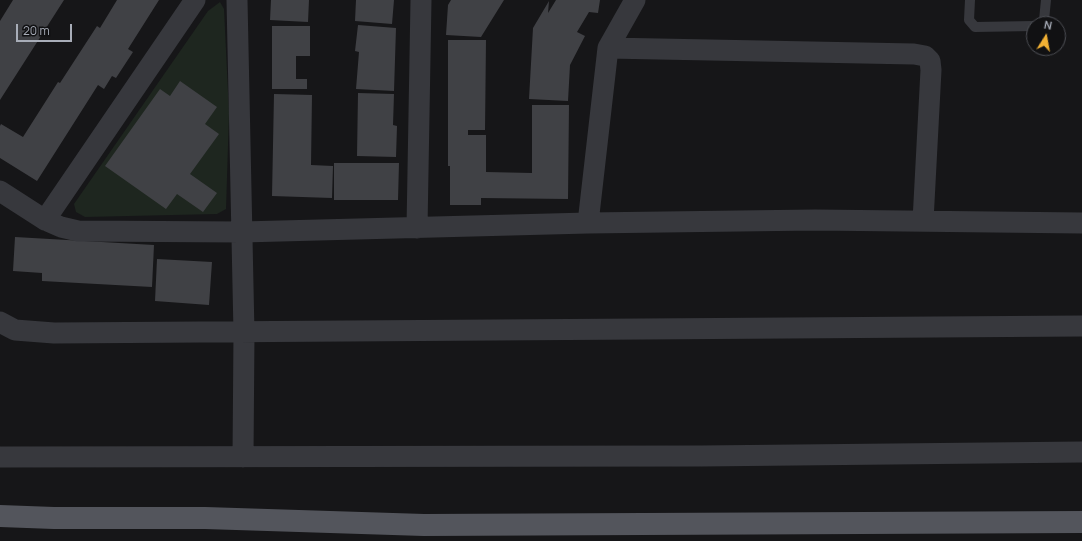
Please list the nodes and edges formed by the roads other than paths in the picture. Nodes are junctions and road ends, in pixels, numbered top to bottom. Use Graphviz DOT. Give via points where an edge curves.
graph roads {
  1 [pos="195,0"];
  2 [pos="237,0"];
  3 [pos="421,0"];
  4 [pos="635,0"];
  5 [pos="970,0"];
  6 [pos="1046,0"];
  7 [pos="1044,16"];
  8 [pos="1026,26"];
  9 [pos="608,48"];
  10 [pos="0,191"];
  11 [pos="45,220"];
  12 [pos="924,222"];
  13 [pos="588,223"];
  14 [pos="1082,223"];
  15 [pos="417,228"];
  16 [pos="242,232"];
  17 [pos="0,322"];
  18 [pos="1082,326"];
  19 [pos="244,333"];
  20 [pos="1082,452"];
  21 [pos="0,457"];
  22 [pos="243,457"];
  23 [pos="0,516"];
  24 [pos="1082,522"];
  1 -- 11 [label="street"];
  2 -- 16 [label="street"];
  3 -- 15 [label="street"];
  4 -- 9 [label="street"];
  5 -- 8 [label="lane" via="969,20 975,27"];
  6 -- 7 [label="lane"];
  9 -- 12 [label="street" via="925,56 930,61 931,70"];
  9 -- 13 [label="street"];
  10 -- 11 [label="street"];
  11 -- 16 [label="street" via="61,228 78,231"];
  12 -- 13 [label="street" via="815,220"];
  12 -- 14 [label="street"];
  13 -- 15 [label="street"];
  15 -- 16 [label="street"];
  16 -- 19 [label="street"];
  17 -- 19 [label="street" via="15,330 32,332"];
  18 -- 19 [label="street"];
  19 -- 22 [label="street"];
  20 -- 22 [label="street"];
  21 -- 22 [label="street"];
  23 -- 24 [label="main road" via="205,518 424,525"];
}
